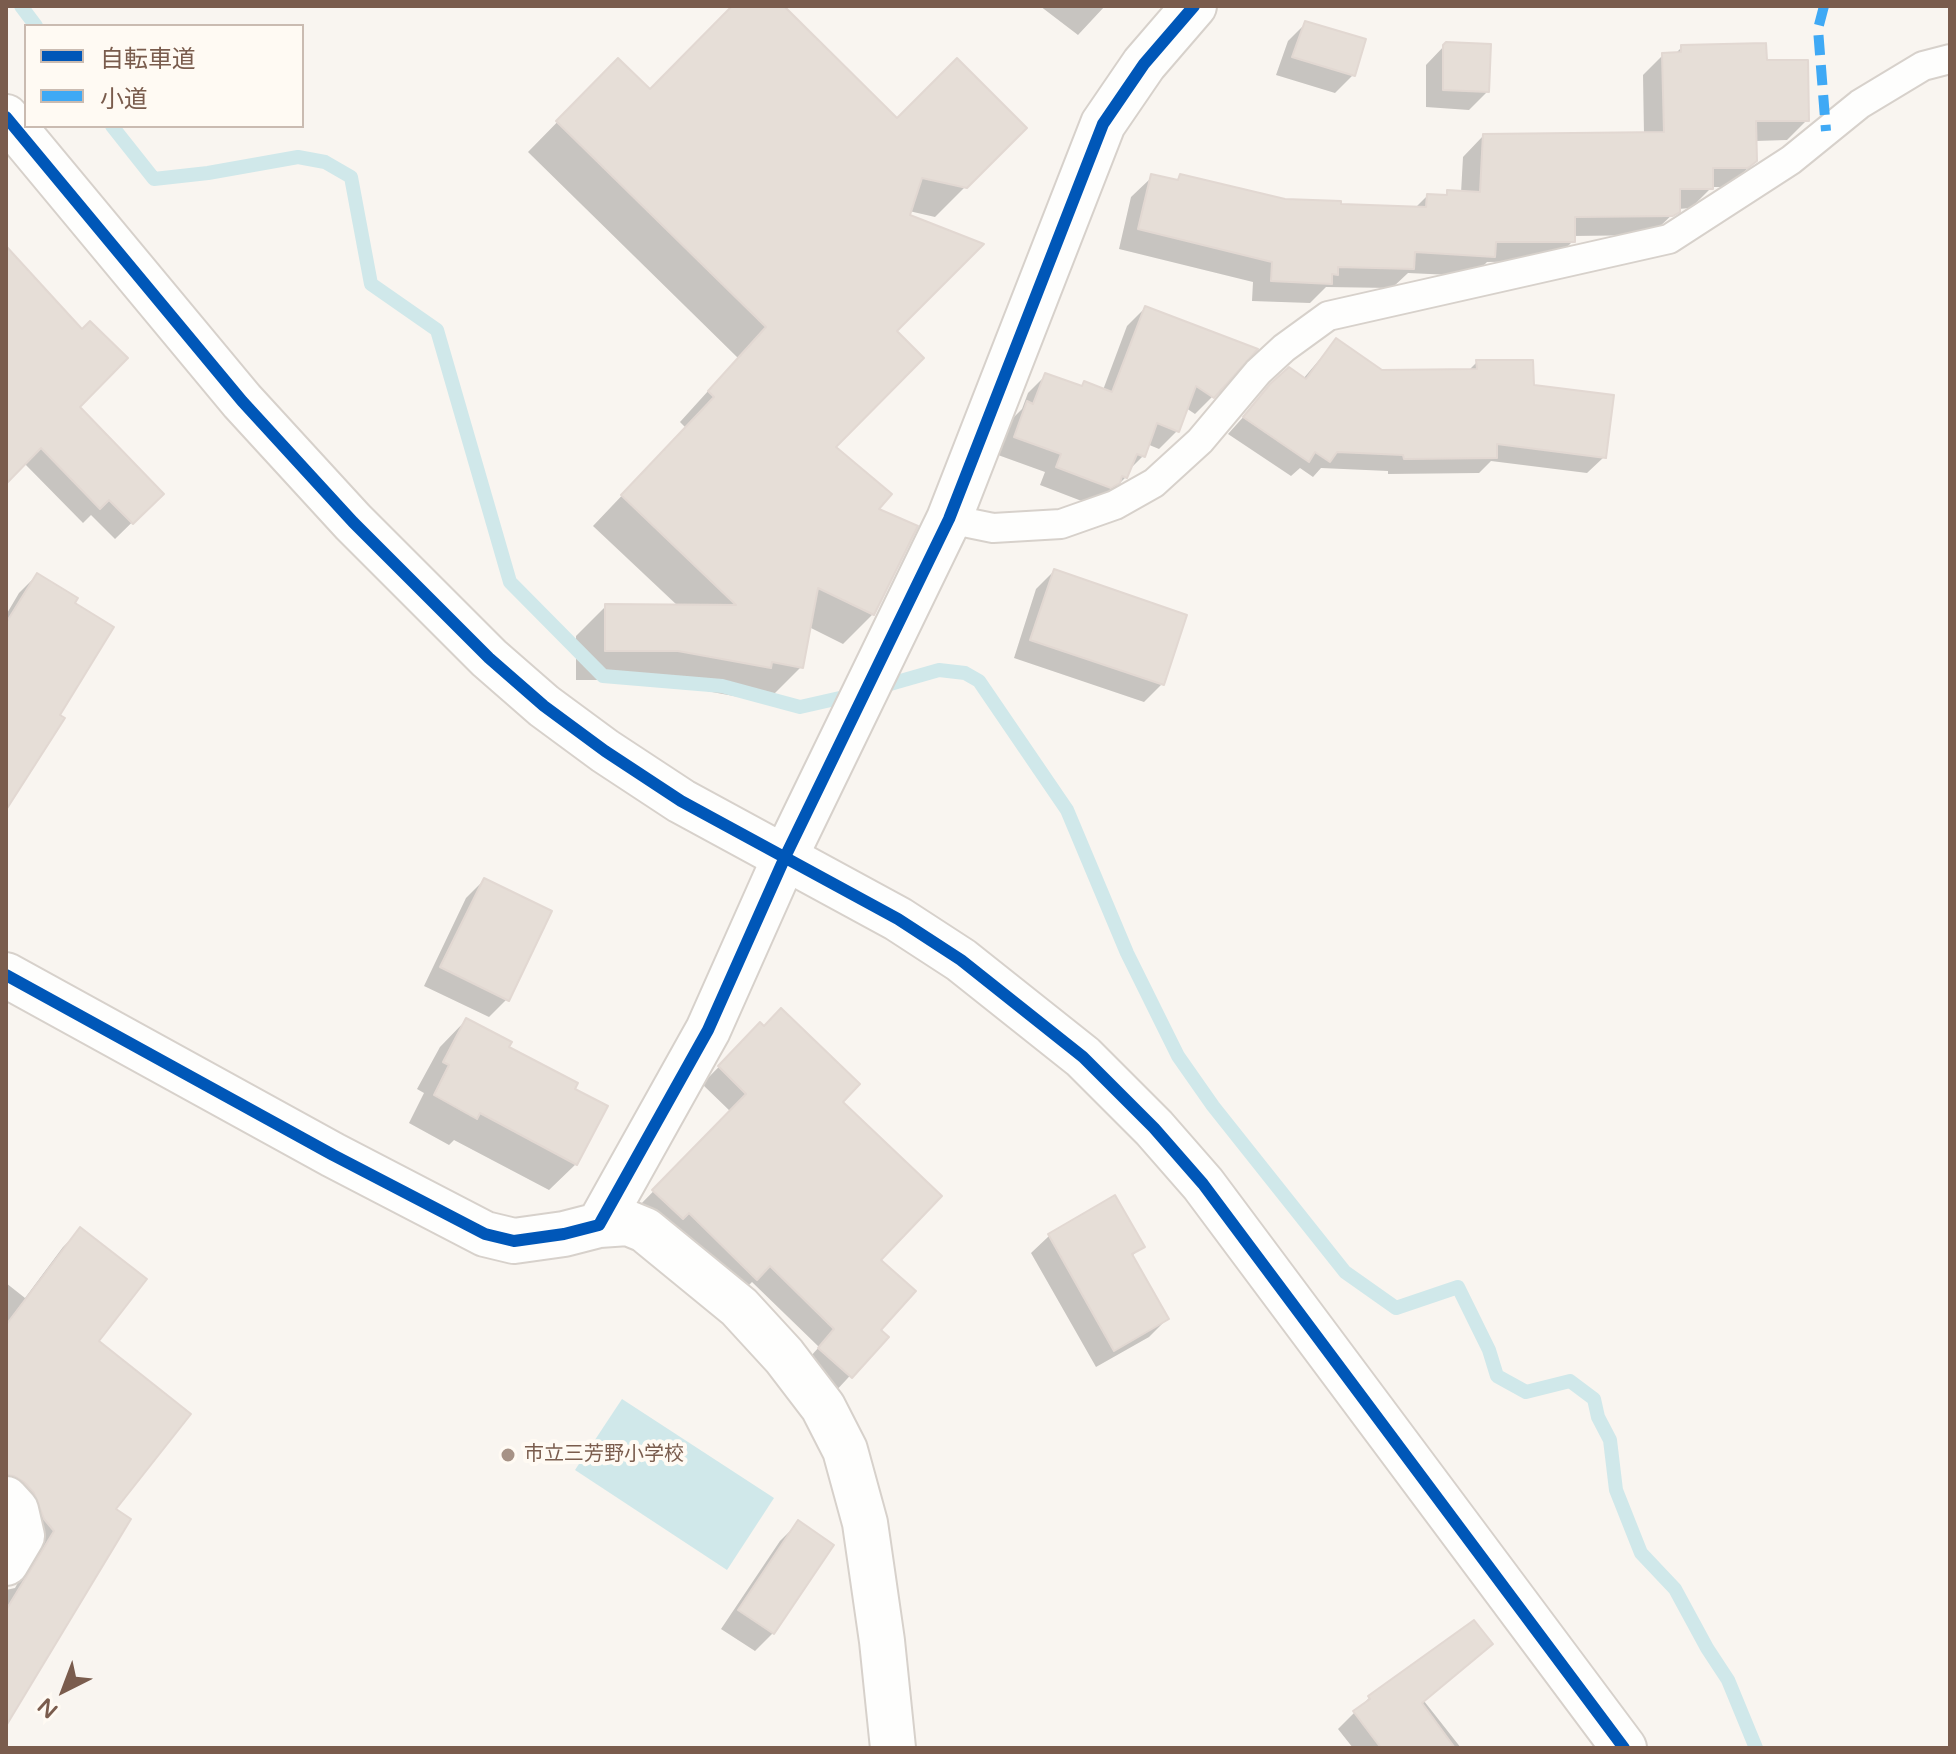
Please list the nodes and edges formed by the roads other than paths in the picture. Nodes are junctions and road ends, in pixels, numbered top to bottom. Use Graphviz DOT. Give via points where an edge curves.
graph roads {
  1 [pos="1194,6"];
  2 [pos="1950,59"];
  3 [pos="6,117"];
  4 [pos="949,519"];
  5 [pos="785,857"];
  6 [pos="6,975"];
  7 [pos="599,1225"];
  8 [pos="6,1499"];
  9 [pos="6,1563"];
  10 [pos="893,1748"];
  11 [pos="1624,1748"];
  1 -- 4 [label="street" via="1144,64 1103,124"];
  2 -- 4 [label="lane" via="1923,66 1860,104 1791,160 1669,239 1328,316 1258,372 1200,441 1154,483 1115,505 1061,524 993,528"];
  3 -- 5 [label="street" via="242,401 439,610 544,706 605,751 681,801"];
  4 -- 5 [label="street"];
  5 -- 7 [label="street" via="708,1030"];
  5 -- 11 [label="street" via="961,960 1083,1057 1154,1128 1203,1184"];
  6 -- 7 [label="street" via="485,1234 514,1241"];
  7 -- 10 [label="street" via="628,1223 645,1230 739,1307 823,1407 845,1450 865,1523"];
  8 -- 9 [label="street" via="16,1510 22,1536"];
}
